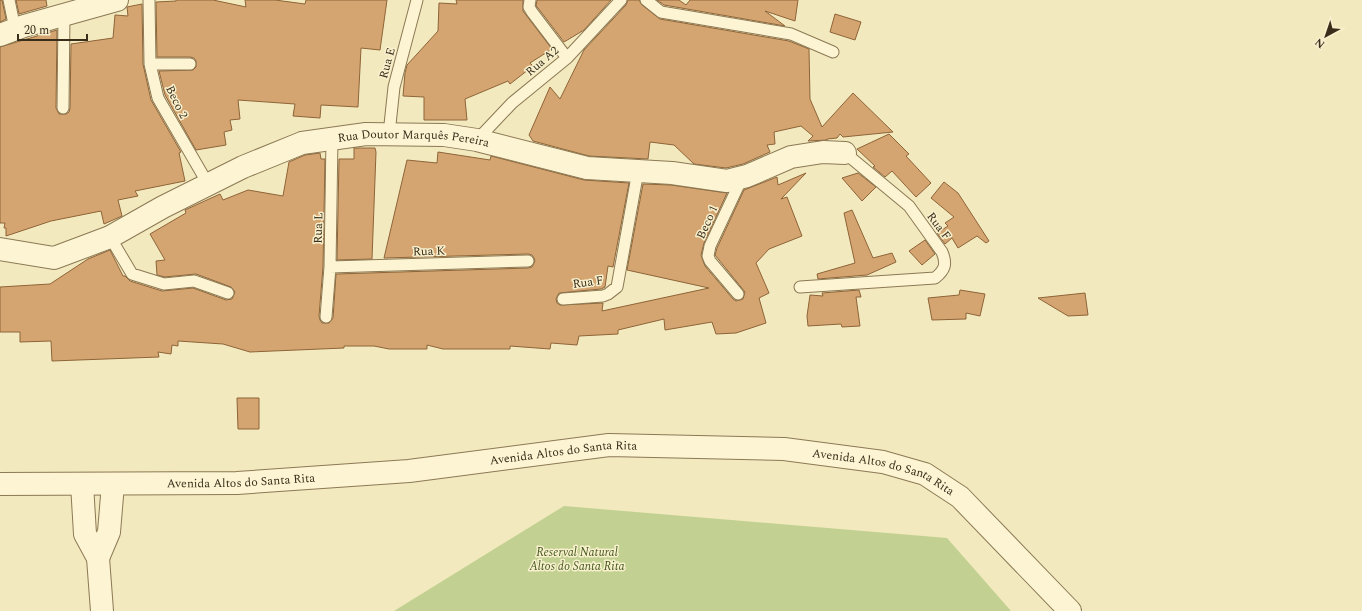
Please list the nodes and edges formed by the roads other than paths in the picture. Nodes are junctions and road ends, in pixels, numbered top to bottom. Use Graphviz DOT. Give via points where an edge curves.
graph roads {
  1 [pos="9,0"];
  2 [pos="117,0"];
  3 [pos="149,0"];
  4 [pos="417,0"];
  5 [pos="530,0"];
  6 [pos="621,0"];
  7 [pos="646,0"];
  8 [pos="64,14"];
  9 [pos="8,32"];
  10 [pos="833,52"];
  11 [pos="567,58"];
  12 [pos="150,64"];
  13 [pos="190,64"];
  14 [pos="63,108"];
  15 [pos="389,134"];
  16 [pos="332,138"];
  17 [pos="476,140"];
  18 [pos="845,153"];
  19 [pos="638,171"];
  20 [pos="742,178"];
  21 [pos="208,184"];
  22 [pos="110,237"];
  23 [pos="0,249"];
  24 [pos="528,261"];
  25 [pos="330,267"];
  26 [pos="800,287"];
  27 [pos="228,292"];
  28 [pos="738,294"];
  29 [pos="563,298"];
  30 [pos="326,318"];
  31 [pos="0,484"];
  32 [pos="82,484"];
  33 [pos="113,484"];
  34 [pos="110,523"];
  35 [pos="84,526"];
  36 [pos="98,558"];
  37 [pos="102,611"];
  38 [pos="1070,611"];
  1 -- 9 [label="lane"];
  2 -- 8 [label="street"];
  3 -- 12 [label="lane, Beco 2"];
  4 -- 15 [label="lane, Rua E" via="394,87"];
  5 -- 11 [label="lane" via="529,7 532,12"];
  6 -- 11 [label="lane, Rua A2"];
  7 -- 10 [label="lane" via="661,12 790,34"];
  8 -- 9 [label="street"];
  8 -- 14 [label="lane"];
  11 -- 17 [label="lane, Rua A2" via="512,103"];
  12 -- 13 [label="lane"];
  12 -- 21 [label="lane, Beco 2" via="158,98"];
  15 -- 16 [label="street, Rua Doutor Marquês Pereira"];
  15 -- 17 [label="street, Rua Doutor Marquês Pereira" via="444,135"];
  16 -- 21 [label="street, Rua Doutor Marquês Pereira" via="302,143"];
  16 -- 25 [label="lane, Rua L"];
  17 -- 19 [label="street, Rua Doutor Marquês Pereira" via="587,168"];
  18 -- 20 [label="street, Rua Doutor Marquês Pereira" via="824,152 791,158"];
  18 -- 26 [label="lane, Rua F" via="909,206 942,252 945,266 935,278"];
  19 -- 20 [label="street, Rua Doutor Marquês Pereira" via="727,181"];
  19 -- 29 [label="lane, Rua F" via="616,287 603,296"];
  20 -- 28 [label="lane, Beco 1" via="710,246 708,256"];
  21 -- 22 [label="street, Rua Doutor Marquês Pereira"];
  22 -- 23 [label="street, Rua Doutor Marquês Pereira" via="54,258"];
  22 -- 27 [label="lane" via="132,274 164,284 194,281"];
  24 -- 25 [label="lane, Rua K"];
  25 -- 30 [label="lane, Rua L"];
  31 -- 32 [label="street, Avenida Altos do Santa Rita"];
  32 -- 33 [label="street, Avenida Altos do Santa Rita"];
  32 -- 35 [label="street"];
  33 -- 34 [label="street"];
  33 -- 38 [label="street, Avenida Altos do Santa Rita" via="236,483 409,471 609,444 784,449 883,462 925,474 960,497"];
  34 -- 35 [label="street" via="97,527"];
  34 -- 36 [label="street"];
  35 -- 36 [label="street" via="85,534"];
  36 -- 37 [label="street"];
}
